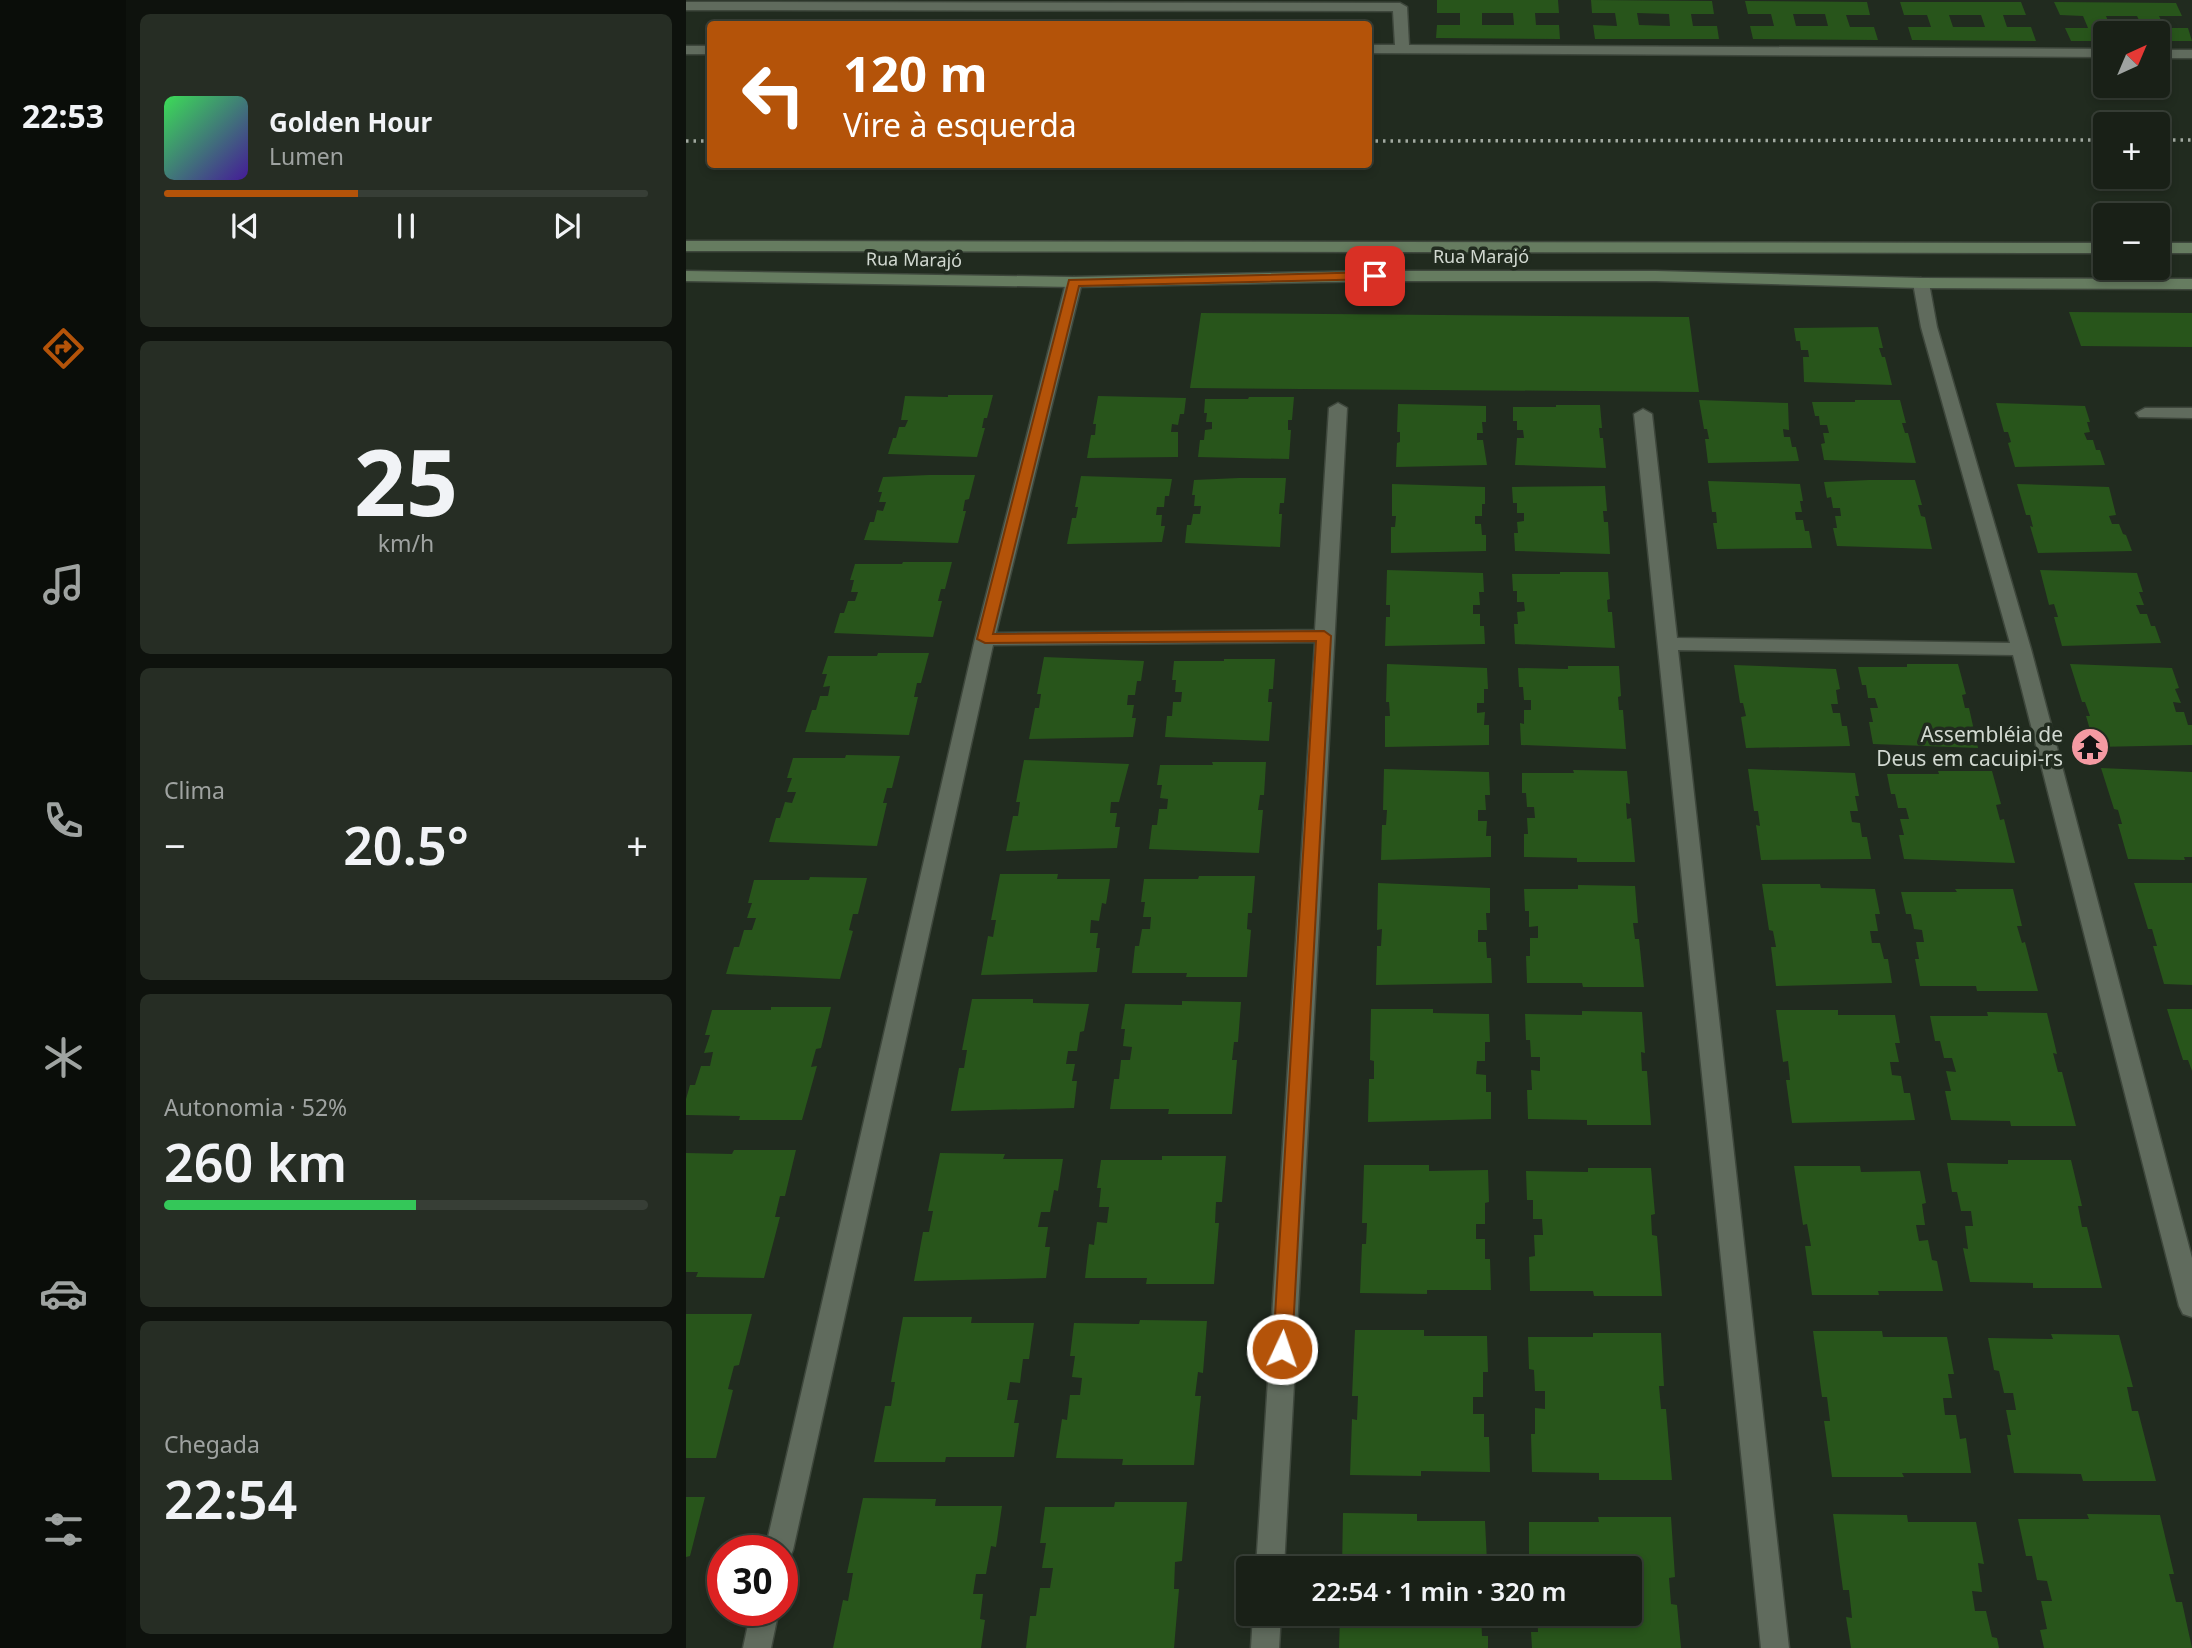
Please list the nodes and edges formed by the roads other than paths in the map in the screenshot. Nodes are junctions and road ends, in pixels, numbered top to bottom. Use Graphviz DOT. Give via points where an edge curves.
graph roads {
  1 [pos="686,6"];
  2 [pos="1372,49"];
  3 [pos="1402,49"];
  4 [pos="686,50"];
  5 [pos="707,50"];
  6 [pos="2093,53"];
  7 [pos="2170,54"];
  8 [pos="2192,54"];
  9 [pos="686,246"];
  10 [pos="1266,246"];
  11 [pos="2093,248"];
  12 [pos="2170,248"];
  13 [pos="2192,248"];
  14 [pos="686,276"];
  15 [pos="1261,278"];
  16 [pos="1074,282"];
  17 [pos="1921,283"];
  18 [pos="2192,284"];
  19 [pos="1338,408"];
  20 [pos="2145,413"];
  21 [pos="1643,414"];
  22 [pos="2192,414"];
  23 [pos="1324,636"];
  24 [pos="985,639"];
  25 [pos="1668,644"];
  26 [pos="2021,649"];
  27 [pos="2192,1306"];
  28 [pos="782,1535"];
  29 [pos="1271,1556"];
  30 [pos="762,1626"];
  31 [pos="1266,1626"];
  32 [pos="757,1648"];
  33 [pos="1265,1648"];
  34 [pos="1775,1648"];
  1 -- 3 [label="street" via="1400,7"];
  2 -- 3 [label="street"];
  3 -- 6 [label="street"];
  4 -- 5 [label="street"];
  7 -- 8 [label="street"];
  9 -- 10 [label="street, Rua Marajó"];
  10 -- 11 [label="street, Rua Marajó"];
  10 -- 15 [label="street"];
  12 -- 13 [label="street"];
  14 -- 16 [label="street, Rua Marajó"];
  15 -- 16 [label="street, Rua Marajó"];
  15 -- 17 [label="street, Rua Marajó" via="1656,276"];
  16 -- 24 [label="street"];
  17 -- 18 [label="street, Rua Marajó"];
  17 -- 26 [label="street" via="1929,327"];
  19 -- 23 [label="street"];
  20 -- 22 [label="street"];
  21 -- 25 [label="street"];
  23 -- 24 [label="street"];
  23 -- 29 [label="street"];
  24 -- 28 [label="street"];
  25 -- 26 [label="street"];
  25 -- 34 [label="street"];
  26 -- 27 [label="street"];
  30 -- 32 [label="street"];
  31 -- 33 [label="street"];
}
